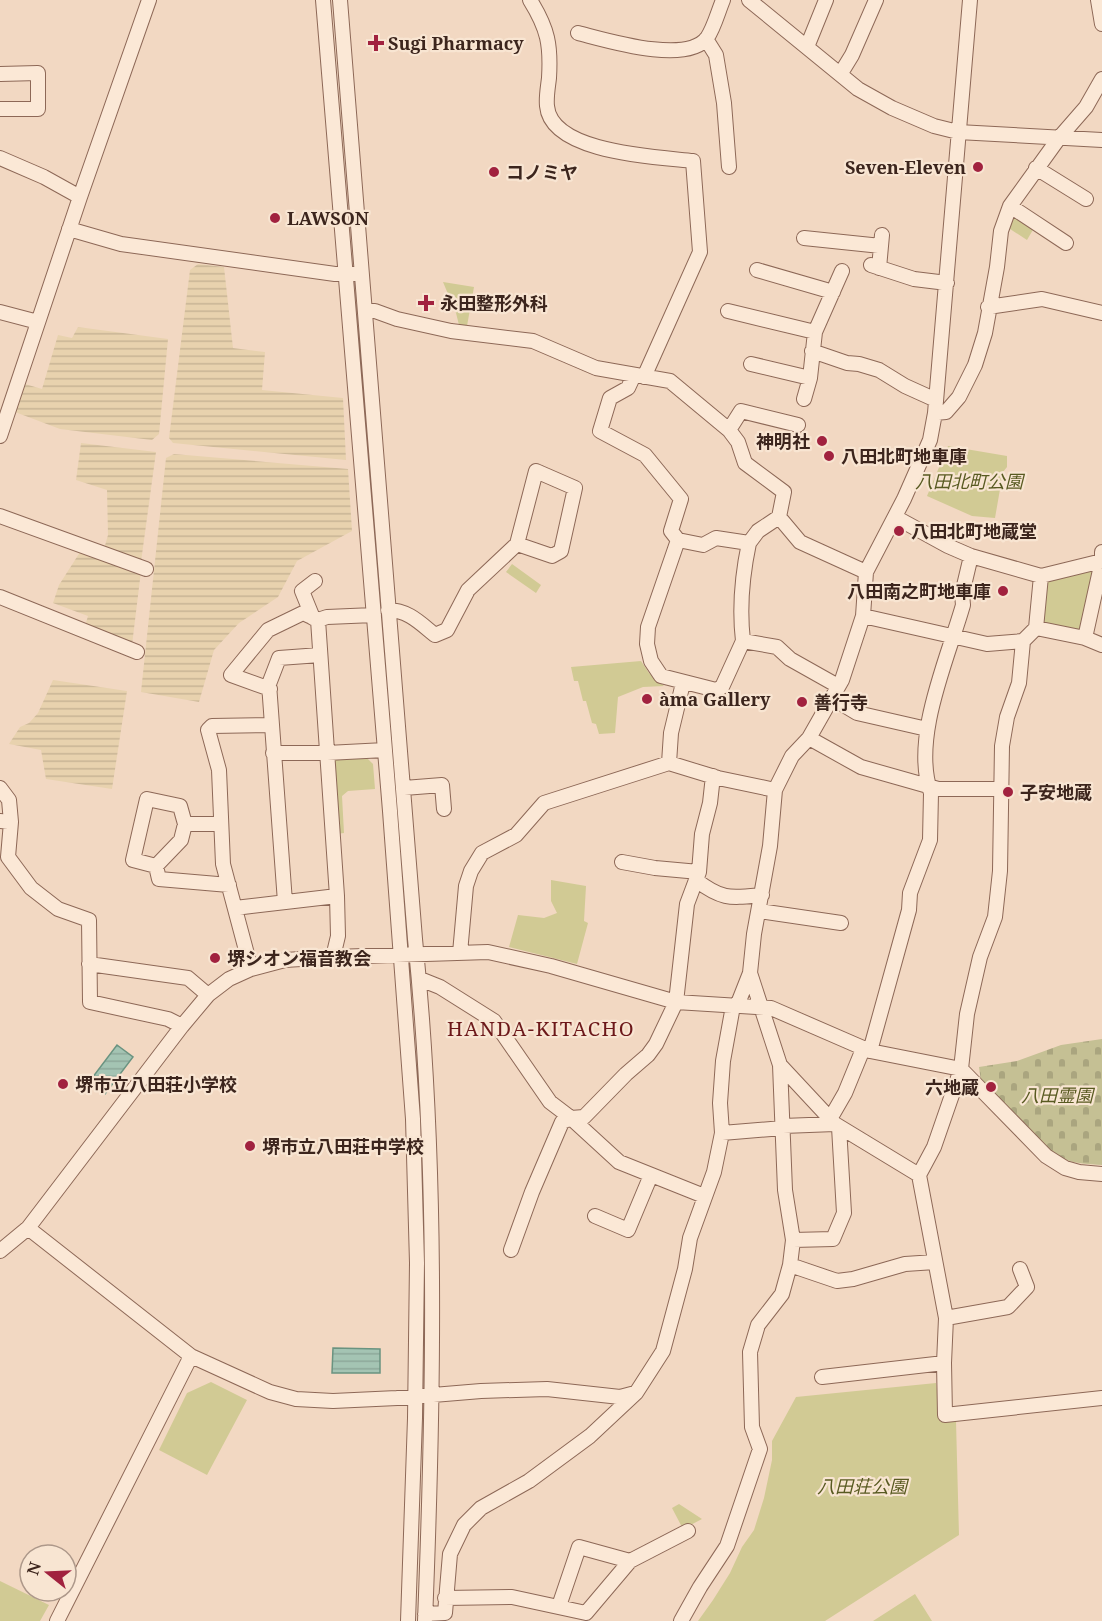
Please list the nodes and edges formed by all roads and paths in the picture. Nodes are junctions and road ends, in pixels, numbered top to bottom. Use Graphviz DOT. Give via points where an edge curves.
graph roads {
  1 [pos="148,0"];
  2 [pos="323,0"];
  3 [pos="340,0"];
  4 [pos="530,0"];
  5 [pos="723,0"];
  6 [pos="749,0"];
  7 [pos="826,0"];
  8 [pos="876,0"];
  9 [pos="970,0"];
  10 [pos="1098,0"];
  11 [pos="1102,24"];
  12 [pos="578,33"];
  13 [pos="706,39"];
  14 [pos="807,47"];
  15 [pos="841,73"];
  16 [pos="0,74"];
  17 [pos="1102,79"];
  18 [pos="1095,102"];
  19 [pos="0,109"];
  20 [pos="958,132"];
  21 [pos="1059,138"];
  22 [pos="1102,140"];
  23 [pos="0,158"];
  24 [pos="729,167"];
  25 [pos="1036,168"];
  26 [pos="80,196"];
  27 [pos="1086,199"];
  28 [pos="1010,206"];
  29 [pos="69,229"];
  30 [pos="804,238"];
  31 [pos="1066,243"];
  32 [pos="757,270"];
  33 [pos="842,271"];
  34 [pos="362,274"];
  35 [pos="345,275"];
  36 [pos="947,283"];
  37 [pos="833,292"];
  38 [pos="988,307"];
  39 [pos="365,311"];
  40 [pos="728,311"];
  41 [pos="0,312"];
  42 [pos="1102,313"];
  43 [pos="38,322"];
  44 [pos="815,332"];
  45 [pos="812,351"];
  46 [pos="752,364"];
  47 [pos="639,376"];
  48 [pos="810,378"];
  49 [pos="804,399"];
  50 [pos="936,407"];
  51 [pos="798,425"];
  52 [pos="729,430"];
  53 [pos="0,436"];
  54 [pos="0,516"];
  55 [pos="895,517"];
  56 [pos="779,518"];
  57 [pos="678,540"];
  58 [pos="748,543"];
  59 [pos="517,544"];
  60 [pos="1102,552"];
  61 [pos="971,556"];
  62 [pos="1102,561"];
  63 [pos="146,569"];
  64 [pos="866,572"];
  65 [pos="1041,576"];
  66 [pos="315,581"];
  67 [pos="0,597"];
  68 [pos="388,610"];
  69 [pos="374,615"];
  70 [pos="863,616"];
  71 [pos="316,619"];
  72 [pos="1036,628"];
  73 [pos="954,637"];
  74 [pos="1085,638"];
  75 [pos="743,641"];
  76 [pos="1023,641"];
  77 [pos="1102,645"];
  78 [pos="136,652"];
  79 [pos="320,654"];
  80 [pos="683,683"];
  81 [pos="270,689"];
  82 [pos="835,692"];
  83 [pos="271,725"];
  84 [pos="927,729"];
  85 [pos="809,738"];
  86 [pos="385,750"];
  87 [pos="273,753"];
  88 [pos="327,753"];
  89 [pos="669,763"];
  90 [pos="713,776"];
  91 [pos="928,786"];
  92 [pos="0,788"];
  93 [pos="404,788"];
  94 [pos="1001,789"];
  95 [pos="775,790"];
  96 [pos="444,809"];
  97 [pos="5,821"];
  98 [pos="185,824"];
  99 [pos="221,824"];
  100 [pos="622,862"];
  101 [pos="156,866"];
  102 [pos="697,876"];
  103 [pos="229,885"];
  104 [pos="762,894"];
  105 [pos="337,896"];
  106 [pos="285,902"];
  107 [pos="235,908"];
  108 [pos="759,911"];
  109 [pos="841,923"];
  110 [pos="460,953"];
  111 [pos="400,954"];
  112 [pos="416,954"];
  113 [pos="333,957"];
  114 [pos="89,964"];
  115 [pos="251,969"];
  116 [pos="750,973"];
  117 [pos="420,979"];
  118 [pos="208,995"];
  119 [pos="676,1002"];
  120 [pos="735,1006"];
  121 [pos="762,1008"];
  122 [pos="182,1026"];
  123 [pos="867,1050"];
  124 [pos="780,1065"];
  125 [pos="961,1069"];
  126 [pos="571,1118"];
  127 [pos="835,1123"];
  128 [pos="783,1127"];
  129 [pos="722,1133"];
  130 [pos="651,1174"];
  131 [pos="1102,1174"];
  132 [pos="919,1175"];
  133 [pos="704,1196"];
  134 [pos="595,1216"];
  135 [pos="28,1228"];
  136 [pos="793,1240"];
  137 [pos="511,1250"];
  138 [pos="0,1251"];
  139 [pos="934,1262"];
  140 [pos="790,1265"];
  141 [pos="1020,1269"];
  142 [pos="946,1318"];
  143 [pos="191,1356"];
  144 [pos="944,1363"];
  145 [pos="822,1377"];
  146 [pos="636,1393"];
  147 [pos="432,1395"];
  148 [pos="415,1397"];
  149 [pos="1102,1398"];
  150 [pos="688,1531"];
  151 [pos="630,1562"];
  152 [pos="445,1598"];
  153 [pos="559,1606"];
  154 [pos="425,1617"];
  155 [pos="57,1621"];
  156 [pos="408,1621"];
  157 [pos="681,1621"];
  1 -- 26 [label="street"];
  2 -- 35 [label="street"];
  3 -- 34 [label="street"];
  4 -- 47 [label="street" via="543,21 550,52 547,104 556,127 614,152 693,161 700,252"];
  5 -- 13 [label="street"];
  6 -- 14 [label="street"];
  7 -- 14 [label="street"];
  8 -- 15 [label="street"];
  9 -- 20 [label="street"];
  10 -- 11 [label="street"];
  12 -- 13 [label="street" via="657,50 686,51"];
  13 -- 24 [label="street" via="716,55"];
  14 -- 15 [label="street"];
  15 -- 20 [label="street" via="858,89 892,108"];
  16 -- 19 [label="street" via="38,73 38,109"];
  17 -- 18 [label="street"];
  18 -- 21 [label="street"];
  20 -- 21 [label="street"];
  20 -- 36 [label="street"];
  21 -- 22 [label="street"];
  21 -- 25 [label="street"];
  23 -- 26 [label="street"];
  25 -- 27 [label="street"];
  25 -- 28 [label="street"];
  26 -- 29 [label="street"];
  28 -- 31 [label="street"];
  28 -- 38 [label="street" via="1001,231"];
  29 -- 35 [label="street" via="121,244"];
  29 -- 43 [label="street"];
  30 -- 36 [label="street" via="881,240 875,266 914,279"];
  32 -- 37 [label="street"];
  33 -- 37 [label="street"];
  34 -- 35 [label="street"];
  34 -- 39 [label="street"];
  35 -- 69 [label="street"];
  36 -- 50 [label="street"];
  37 -- 44 [label="street"];
  38 -- 42 [label="street" via="1042,299"];
  38 -- 50 [label="street" via="975,365 946,412"];
  39 -- 47 [label="street" via="451,331 533,341 596,368"];
  39 -- 68 [label="street"];
  40 -- 44 [label="street"];
  41 -- 43 [label="street"];
  43 -- 53 [label="street"];
  44 -- 45 [label="street"];
  45 -- 48 [label="street"];
  45 -- 50 [label="street" via="879,370"];
  46 -- 48 [label="street"];
  47 -- 52 [label="street" via="670,381"];
  47 -- 57 [label="street" via="610,398 600,431 645,455 681,499 671,531"];
  48 -- 49 [label="street"];
  50 -- 55 [label="street" via="930,440"];
  51 -- 52 [label="street" via="741,411"];
  52 -- 56 [label="street" via="745,463 784,492"];
  54 -- 63 [label="street"];
  55 -- 61 [label="street"];
  55 -- 64 [label="street"];
  56 -- 58 [label="street" via="758,531"];
  56 -- 64 [label="street" via="800,542"];
  57 -- 58 [label="street" via="703,545 716,538"];
  57 -- 80 [label="street" via="653,609 647,645 661,676"];
  58 -- 75 [label="street" via="740,615"];
  59 -- 59 [label="street" via="552,556 561,551 575,488 536,471"];
  59 -- 68 [label="street" via="468,590 447,630 435,634 409,615"];
  60 -- 62 [label="street"];
  61 -- 65 [label="street"];
  61 -- 73 [label="street"];
  62 -- 65 [label="street"];
  62 -- 74 [label="street"];
  64 -- 70 [label="street"];
  65 -- 72 [label="street"];
  66 -- 71 [label="street" via="302,591"];
  67 -- 78 [label="street"];
  68 -- 93 [label="street"];
  69 -- 71 [label="street"];
  69 -- 86 [label="street"];
  70 -- 73 [label="street"];
  70 -- 82 [label="street"];
  71 -- 79 [label="street"];
  71 -- 81 [label="street" via="303,613 268,630 231,675"];
  72 -- 74 [label="street"];
  72 -- 76 [label="street"];
  73 -- 76 [label="street" via="987,644"];
  73 -- 84 [label="street"];
  74 -- 77 [label="street"];
  75 -- 80 [label="street" via="722,687 716,690"];
  75 -- 82 [label="street" via="777,646"];
  76 -- 94 [label="street" via="1019,683 1002,746"];
  79 -- 81 [label="street" via="279,658"];
  79 -- 88 [label="street"];
  80 -- 89 [label="street" via="671,733"];
  81 -- 83 [label="street"];
  82 -- 84 [label="street" via="857,712"];
  82 -- 85 [label="street"];
  83 -- 87 [label="street"];
  83 -- 99 [label="street" via="212,726 208,730 219,770"];
  84 -- 91 [label="street"];
  85 -- 91 [label="street" via="861,766"];
  85 -- 95 [label="street" via="792,756"];
  86 -- 88 [label="street"];
  86 -- 111 [label="street"];
  87 -- 88 [label="street"];
  87 -- 106 [label="street"];
  88 -- 105 [label="street"];
  89 -- 90 [label="street"];
  89 -- 110 [label="street" via="544,803 516,835 482,853 466,886"];
  90 -- 95 [label="street"];
  90 -- 102 [label="street"];
  91 -- 94 [label="street"];
  91 -- 123 [label="street" via="930,840 910,893 909,910"];
  92 -- 97 [label="street" via="9,800"];
  93 -- 96 [label="street" via="442,785"];
  93 -- 112 [label="street"];
  94 -- 125 [label="street" via="995,917 980,957"];
  95 -- 104 [label="street"];
  97 -- 114 [label="street" via="8,856 31,888 58,909 89,920"];
  98 -- 99 [label="street"];
  98 -- 101 [label="street" via="181,840"];
  98 -- 101 [label="street" via="180,806 147,799 133,860"];
  99 -- 103 [label="street" via="223,864"];
  100 -- 102 [label="street"];
  101 -- 103 [label="street" via="159,879"];
  102 -- 104 [label="street" via="714,893 723,896"];
  102 -- 119 [label="street" via="687,904"];
  103 -- 107 [label="street"];
  104 -- 108 [label="street"];
  105 -- 106 [label="street"];
  105 -- 113 [label="street" via="338,936"];
  106 -- 107 [label="street"];
  107 -- 115 [label="street"];
  108 -- 109 [label="street"];
  108 -- 116 [label="street"];
  110 -- 112 [label="street"];
  110 -- 119 [label="street" via="511,956"];
  111 -- 112 [label="street"];
  111 -- 113 [label="street"];
  111 -- 148 [label="street" via="413,1119"];
  112 -- 117 [label="street"];
  113 -- 115 [label="street" via="285,960"];
  114 -- 118 [label="street" via="188,978"];
  114 -- 122 [label="street" via="90,1002 168,1019"];
  115 -- 118 [label="street"];
  116 -- 120 [label="street"];
  116 -- 121 [label="street"];
  117 -- 126 [label="street" via="494,1021 550,1102"];
  117 -- 147 [label="street" via="432,1190"];
  118 -- 122 [label="street"];
  119 -- 120 [label="street"];
  119 -- 126 [label="street" via="648,1055 584,1117"];
  120 -- 121 [label="street"];
  120 -- 129 [label="street" via="723,1061"];
  121 -- 123 [label="street" via="771,1008"];
  121 -- 124 [label="street"];
  122 -- 135 [label="street"];
  123 -- 125 [label="street"];
  123 -- 127 [label="street"];
  124 -- 127 [label="street"];
  124 -- 128 [label="street"];
  125 -- 131 [label="street" via="1046,1156 1065,1168"];
  125 -- 132 [label="street" via="934,1147"];
  126 -- 130 [label="street" via="619,1162"];
  126 -- 137 [label="street" via="562,1122"];
  127 -- 128 [label="street"];
  127 -- 132 [label="street"];
  127 -- 136 [label="street" via="844,1213 833,1239"];
  128 -- 129 [label="street"];
  128 -- 136 [label="street" via="785,1190"];
  129 -- 133 [label="street" via="714,1172"];
  130 -- 133 [label="street"];
  130 -- 134 [label="street" via="628,1230"];
  132 -- 139 [label="street"];
  133 -- 146 [label="street" via="663,1351"];
  135 -- 138 [label="street"];
  135 -- 143 [label="street"];
  136 -- 140 [label="street"];
  139 -- 140 [label="street" via="905,1263 837,1281"];
  139 -- 142 [label="street"];
  140 -- 157 [label="street" via="782,1294 758,1325 750,1352 752,1427 760,1449 728,1546"];
  141 -- 142 [label="street" via="1027,1287 1008,1307"];
  142 -- 144 [label="street"];
  143 -- 148 [label="street" via="270,1392 296,1398 333,1401"];
  143 -- 155 [label="street"];
  144 -- 145 [label="street"];
  144 -- 149 [label="street" via="945,1415"];
  146 -- 147 [label="street" via="620,1397 547,1389"];
  146 -- 152 [label="street" via="590,1436 529,1481 481,1508 464,1525 450,1554"];
  147 -- 148 [label="street"];
  147 -- 154 [label="street"];
  148 -- 156 [label="street"];
  150 -- 151 [label="street"];
  151 -- 153 [label="street" via="586,1613"];
  151 -- 153 [label="street" via="579,1547"];
  152 -- 153 [label="street" via="512,1597"];
  152 -- 154 [label="street" via="445,1613"];
}
